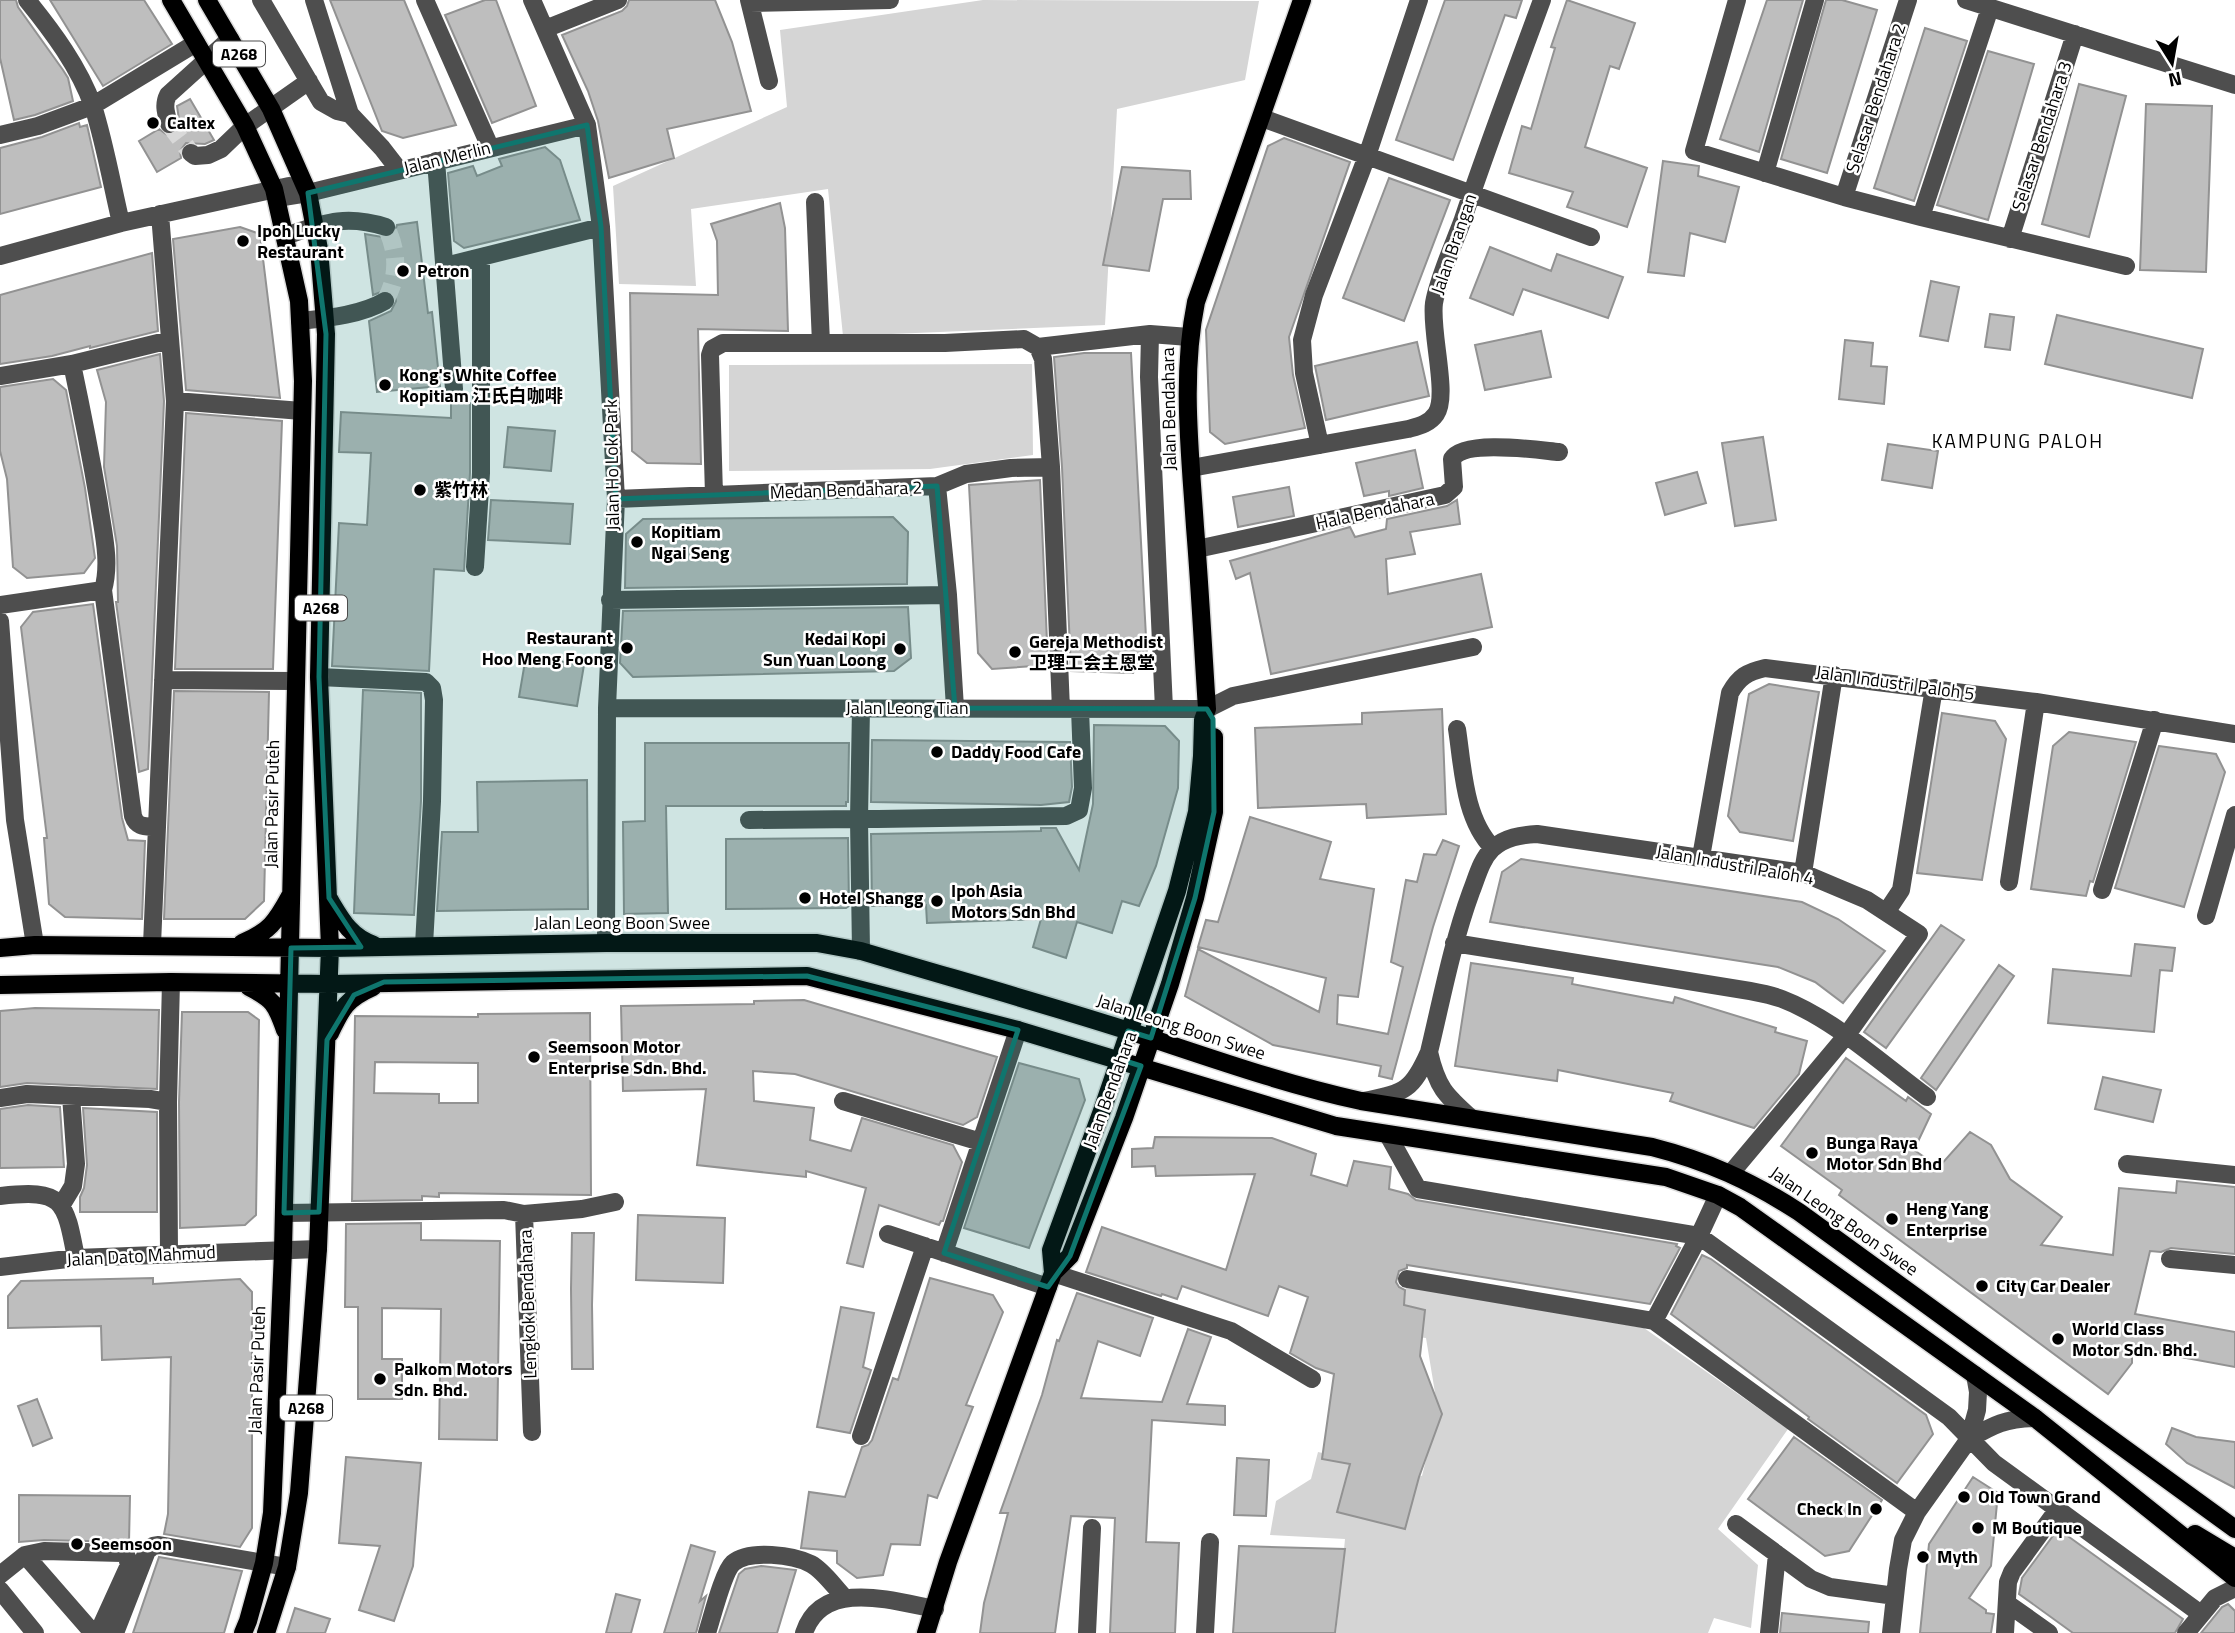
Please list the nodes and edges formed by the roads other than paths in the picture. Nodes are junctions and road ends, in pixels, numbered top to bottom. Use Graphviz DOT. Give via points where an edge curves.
graph roads {
  1 [pos="27,0"];
  2 [pos="171,0"];
  3 [pos="207,0"];
  4 [pos="261,0"];
  5 [pos="314,0"];
  6 [pos="425,0"];
  7 [pos="532,0"];
  8 [pos="618,0"];
  9 [pos="890,0"];
  10 [pos="1302,0"];
  11 [pos="1419,0"];
  12 [pos="1542,0"];
  13 [pos="1737,0"];
  14 [pos="1815,0"];
  15 [pos="1908,0"];
  16 [pos="1966,0"];
  17 [pos="749,2"];
  18 [pos="1990,8"];
  19 [pos="545,29"];
  20 [pos="2075,34"];
  21 [pos="230,39"];
  22 [pos="196,43"];
  23 [pos="206,60"];
  24 [pos="309,81"];
  25 [pos="769,81"];
  26 [pos="2235,85"];
  27 [pos="92,106"];
  28 [pos="271,109"];
  29 [pos="350,114"];
  30 [pos="1262,118"];
  31 [pos="169,124"];
  32 [pos="587,125"];
  33 [pos="245,126"];
  34 [pos="0,133"];
  35 [pos="489,147"];
  36 [pos="191,153"];
  37 [pos="1367,156"];
  38 [pos="436,161"];
  39 [pos="399,170"];
  40 [pos="1765,173"];
  41 [pos="306,188"];
  42 [pos="276,193"];
  43 [pos="1471,194"];
  44 [pos="1844,197"];
  45 [pos="815,202"];
  46 [pos="160,214"];
  47 [pos="1922,218"];
  48 [pos="121,223"];
  49 [pos="314,227"];
  50 [pos="386,227"];
  51 [pos="601,227"];
  52 [pos="285,236"];
  53 [pos="1591,236"];
  54 [pos="2010,239"];
  55 [pos="0,256"];
  56 [pos="481,257"];
  57 [pos="445,266"];
  58 [pos="2126,266"];
  59 [pos="386,301"];
  60 [pos="325,318"];
  61 [pos="300,321"];
  62 [pos="1150,334"];
  63 [pos="1189,337"];
  64 [pos="170,340"];
  65 [pos="821,343"];
  66 [pos="1038,347"];
  67 [pos="72,364"];
  68 [pos="0,376"];
  69 [pos="454,389"];
  70 [pos="175,401"];
  71 [pos="302,411"];
  72 [pos="1320,445"];
  73 [pos="1559,452"];
  74 [pos="1051,467"];
  75 [pos="1191,468"];
  76 [pos="937,486"];
  77 [pos="714,495"];
  78 [pos="616,499"];
  79 [pos="1197,549"];
  80 [pos="475,567"];
  81 [pos="103,590"];
  82 [pos="948,595"];
  83 [pos="610,600"];
  84 [pos="0,605"];
  85 [pos="0,621"];
  86 [pos="1472,647"];
  87 [pos="1834,675"];
  88 [pos="319,677"];
  89 [pos="163,680"];
  90 [pos="295,681"];
  91 [pos="1934,688"];
  92 [pos="3,695"];
  93 [pos="2036,702"];
  94 [pos="607,708"];
  95 [pos="861,708"];
  96 [pos="955,708"];
  97 [pos="1061,709"];
  98 [pos="1080,709"];
  99 [pos="1164,709"];
  100 [pos="1207,709"];
  101 [pos="2155,720"];
  102 [pos="1457,729"];
  103 [pos="2235,734"];
  104 [pos="2235,815"];
  105 [pos="859,819"];
  106 [pos="749,820"];
  107 [pos="157,827"];
  108 [pos="1493,848"];
  109 [pos="1701,857"];
  110 [pos="1803,873"];
  111 [pos="2010,883"];
  112 [pos="2102,890"];
  113 [pos="292,893"];
  114 [pos="329,898"];
  115 [pos="1887,911"];
  116 [pos="2206,916"];
  117 [pos="606,943"];
  118 [pos="1454,943"];
  119 [pos="35,945"];
  120 [pos="152,945"];
  121 [pos="424,945"];
  122 [pos="377,946"];
  123 [pos="233,947"];
  124 [pos="0,948"];
  125 [pos="291,948"];
  126 [pos="330,948"];
  127 [pos="861,951"];
  128 [pos="172,982"];
  129 [pos="384,982"];
  130 [pos="243,984"];
  131 [pos="290,984"];
  132 [pos="329,984"];
  133 [pos="0,985"];
  134 [pos="1018,1030"];
  135 [pos="1128,1031"];
  136 [pos="1846,1036"];
  137 [pos="289,1038"];
  138 [pos="1151,1038"];
  139 [pos="327,1040"];
  140 [pos="1135,1049"];
  141 [pos="1429,1052"];
  142 [pos="1119,1059"];
  143 [pos="1141,1066"];
  144 [pos="71,1096"];
  145 [pos="1927,1097"];
  146 [pos="0,1098"];
  147 [pos="843,1101"];
  148 [pos="1361,1101"];
  149 [pos="168,1102"];
  150 [pos="1471,1118"];
  151 [pos="1388,1135"];
  152 [pos="981,1142"];
  153 [pos="2127,1164"];
  154 [pos="1731,1173"];
  155 [pos="2235,1175"];
  156 [pos="1718,1195"];
  157 [pos="0,1196"];
  158 [pos="615,1202"];
  159 [pos="61,1206"];
  160 [pos="319,1212"];
  161 [pos="284,1213"];
  162 [pos="524,1214"];
  163 [pos="888,1234"];
  164 [pos="1699,1236"];
  165 [pos="925,1246"];
  166 [pos="318,1249"];
  167 [pos="283,1251"];
  168 [pos="944,1252"];
  169 [pos="169,1254"];
  170 [pos="76,1258"];
  171 [pos="2170,1259"];
  172 [pos="2235,1265"];
  173 [pos="0,1267"];
  174 [pos="1407,1279"];
  175 [pos="1051,1280"];
  176 [pos="1654,1321"];
  177 [pos="1975,1375"];
  178 [pos="1312,1379"];
  179 [pos="2035,1418"];
  180 [pos="532,1432"];
  181 [pos="861,1436"];
  182 [pos="1969,1438"];
  183 [pos="2146,1506"];
  184 [pos="2058,1509"];
  185 [pos="1917,1512"];
  186 [pos="1736,1524"];
  187 [pos="1092,1528"];
  188 [pos="2235,1529"];
  189 [pos="1210,1542"];
  190 [pos="1777,1554"];
  191 [pos="25,1555"];
  192 [pos="2235,1558"];
  193 [pos="264,1563"];
  194 [pos="287,1567"];
  195 [pos="0,1575"];
  196 [pos="2235,1578"];
  197 [pos="2235,1588"];
  198 [pos="0,1590"];
  199 [pos="1895,1596"];
  200 [pos="845,1598"];
  201 [pos="2008,1604"];
  202 [pos="935,1609"];
  203 [pos="2201,1614"];
  204 [pos="35,1633"];
  205 [pos="93,1633"];
  206 [pos="98,1633"];
  207 [pos="116,1633"];
  208 [pos="243,1633"];
  209 [pos="266,1633"];
  210 [pos="707,1633"];
  211 [pos="804,1633"];
  212 [pos="926,1633"];
  213 [pos="934,1633"];
  214 [pos="1087,1633"];
  215 [pos="1205,1633"];
  216 [pos="1769,1633"];
  217 [pos="1891,1633"];
  218 [pos="2005,1633"];
  219 [pos="2049,1633"];
  220 [pos="2186,1633"];
  1 -- 27 [label="street" via="73,64"];
  2 -- 22 [label="main road, Jalan Pasir Puteh / A268"];
  3 -- 21 [label="main road, A268"];
  4 -- 24 [label="street"];
  5 -- 29 [label="street"];
  6 -- 35 [label="street"];
  7 -- 19 [label="street, Jalan Ho Lok Park"];
  8 -- 19 [label="street"];
  9 -- 17 [label="street"];
  10 -- 30 [label="main road, Jalan Bendahara"];
  11 -- 37 [label="street"];
  12 -- 43 [label="street, Jalan Brangan"];
  13 -- 40 [label="street" via="1694,151"];
  14 -- 40 [label="street"];
  15 -- 44 [label="street, Selasar Bendahara 2"];
  16 -- 18 [label="street"];
  17 -- 25 [label="street"];
  18 -- 20 [label="street"];
  18 -- 47 [label="street"];
  19 -- 32 [label="street, Jalan Ho Lok Park"];
  20 -- 26 [label="street"];
  20 -- 54 [label="street, Selasar Bendahara 3"];
  21 -- 23 [label="street"];
  21 -- 28 [label="main road, A268"];
  22 -- 23 [label="main road, Jalan Pasir Puteh / A268"];
  22 -- 27 [label="street"];
  23 -- 31 [label="street" via="168,94 164,109"];
  23 -- 33 [label="main road, Jalan Pasir Puteh / A268"];
  24 -- 28 [label="street"];
  24 -- 29 [label="street" via="321,102"];
  27 -- 34 [label="street" via="38,126"];
  27 -- 48 [label="street"];
  28 -- 33 [label="street"];
  28 -- 41 [label="main road, A268"];
  29 -- 39 [label="street"];
  30 -- 37 [label="street"];
  30 -- 63 [label="main road, Jalan Bendahara" via="1196,302"];
  32 -- 35 [label="street, Jalan Merlin"];
  32 -- 51 [label="street, Jalan Ho Lok Park"];
  33 -- 36 [label="street" via="221,149 208,155"];
  33 -- 42 [label="main road, Jalan Pasir Puteh / A268"];
  35 -- 38 [label="street, Jalan Merlin"];
  37 -- 43 [label="street"];
  37 -- 72 [label="street" via="1314,295 1302,340 1304,373"];
  38 -- 39 [label="street, Jalan Merlin"];
  38 -- 57 [label="street"];
  39 -- 41 [label="street, Jalan Merlin"];
  40 -- 44 [label="street"];
  41 -- 42 [label="street, Jalan Merlin"];
  41 -- 49 [label="main road, A268"];
  42 -- 46 [label="street"];
  42 -- 52 [label="main road, Jalan Pasir Puteh / A268"];
  43 -- 53 [label="street"];
  43 -- 72 [label="street, Jalan Brangan" via="1435,302 1440,408 1423,425"];
  44 -- 47 [label="street"];
  45 -- 65 [label="street"];
  46 -- 48 [label="street"];
  46 -- 64 [label="street"];
  47 -- 54 [label="street"];
  48 -- 55 [label="street"];
  49 -- 50 [label="street" via="350,219"];
  49 -- 52 [label="street"];
  49 -- 60 [label="main road, A268"];
  51 -- 56 [label="street"];
  51 -- 78 [label="street, Jalan Ho Lok Park"];
  52 -- 61 [label="main road, Jalan Pasir Puteh / A268"];
  54 -- 58 [label="street"];
  56 -- 57 [label="street"];
  56 -- 80 [label="street" via="481,473"];
  57 -- 69 [label="street"];
  59 -- 60 [label="street"];
  60 -- 61 [label="street"];
  60 -- 88 [label="main road, A268"];
  61 -- 71 [label="main road, Jalan Pasir Puteh / A268"];
  62 -- 63 [label="street"];
  62 -- 66 [label="street"];
  62 -- 99 [label="street"];
  63 -- 75 [label="main road, Jalan Bendahara" via="1186,374"];
  64 -- 67 [label="street"];
  64 -- 70 [label="street"];
  65 -- 66 [label="street" via="1024,339"];
  65 -- 77 [label="street" via="723,343 712,349"];
  66 -- 74 [label="street" via="1043,359"];
  67 -- 68 [label="street"];
  67 -- 81 [label="street" via="104,536 107,574"];
  70 -- 71 [label="street"];
  70 -- 89 [label="street"];
  71 -- 90 [label="main road, Jalan Pasir Puteh / A268"];
  72 -- 75 [label="street, Jalan Brangan"];
  73 -- 79 [label="street, Hala Bendahara" via="1497,447 1459,452 1452,459 1454,487 1445,495"];
  74 -- 76 [label="street" via="965,474"];
  74 -- 97 [label="street"];
  75 -- 79 [label="main road, Jalan Bendahara"];
  76 -- 77 [label="street, Medan Bendahara 2"];
  76 -- 82 [label="street, Medan Bendahara 2"];
  77 -- 78 [label="street, Medan Bendahara 2"];
  78 -- 83 [label="street, Jalan Ho Lok Park"];
  79 -- 100 [label="main road, Jalan Bendahara"];
  81 -- 84 [label="street"];
  81 -- 107 [label="street" via="133,816 140,826"];
  82 -- 83 [label="street"];
  82 -- 96 [label="street, Medan Bendahara 2"];
  83 -- 94 [label="street, Jalan Ho Lok Park"];
  85 -- 92 [label="street"];
  86 -- 100 [label="street" via="1233,696"];
  87 -- 91 [label="street, Jalan Industri Paloh 5"];
  87 -- 109 [label="street, Jalan Industri Paloh 5" via="1765,667 1738,679 1730,693"];
  87 -- 110 [label="street"];
  88 -- 114 [label="main road, A268"];
  88 -- 121 [label="street" via="426,682 432,688 432,801"];
  89 -- 90 [label="street"];
  89 -- 107 [label="street"];
  90 -- 113 [label="main road, Jalan Pasir Puteh / A268"];
  91 -- 93 [label="street, Jalan Industri Paloh 5"];
  91 -- 115 [label="street" via="1901,890"];
  92 -- 119 [label="street" via="15,820"];
  93 -- 101 [label="street, Jalan Industri Paloh 5"];
  93 -- 111 [label="street"];
  94 -- 95 [label="street, Jalan Leong Tian"];
  94 -- 117 [label="street, Jalan Ho Lok Park"];
  95 -- 96 [label="street, Jalan Leong Tian"];
  95 -- 105 [label="street"];
  96 -- 97 [label="street, Jalan Leong Tian"];
  97 -- 98 [label="street, Jalan Leong Tian"];
  98 -- 99 [label="street, Jalan Leong Tian"];
  98 -- 105 [label="street" via="1083,789 1079,810 1066,816"];
  99 -- 100 [label="street, Jalan Leong Tian"];
  100 -- 135 [label="main road, Jalan Bendahara" via="1189,847"];
  100 -- 138 [label="main road, Jalan Bendahara" via="1213,719 1214,812 1195,898"];
  101 -- 103 [label="street, Jalan Industri Paloh 5"];
  101 -- 112 [label="street"];
  102 -- 108 [label="street" via="1473,816"];
  104 -- 116 [label="street"];
  105 -- 106 [label="street"];
  105 -- 127 [label="street"];
  107 -- 120 [label="street"];
  108 -- 109 [label="street, Jalan Industri Paloh 4" via="1506,839 1537,834"];
  108 -- 118 [label="street" via="1483,862"];
  109 -- 110 [label="street, Jalan Industri Paloh 4"];
  110 -- 115 [label="street, Jalan Industri Paloh 4"];
  113 -- 123 [label="main road" via="277,920 261,935"];
  113 -- 125 [label="main road, Jalan Pasir Puteh / A268"];
  114 -- 122 [label="main road" via="349,930"];
  114 -- 126 [label="main road, A268"];
  115 -- 136 [label="street, Jalan Industri Paloh 4" via="1919,934"];
  117 -- 121 [label="main road, Jalan Leong Boon Swee"];
  117 -- 127 [label="main road, Jalan Leong Boon Swee" via="817,943"];
  118 -- 136 [label="street" via="1750,990 1780,998"];
  118 -- 141 [label="street"];
  119 -- 120 [label="main road, Jalan Leong Boon Swee"];
  119 -- 124 [label="main road, Jalan Leong Boon Swee"];
  120 -- 123 [label="main road, Jalan Leong Boon Swee"];
  121 -- 122 [label="main road, Jalan Leong Boon Swee"];
  122 -- 126 [label="main road, Jalan Leong Boon Swee"];
  123 -- 125 [label="main road, Jalan Leong Boon Swee"];
  125 -- 126 [label="main road, Jalan Leong Boon Swee"];
  125 -- 131 [label="main road, Jalan Pasir Puteh / A268"];
  126 -- 132 [label="main road, A268"];
  127 -- 135 [label="main road, Jalan Leong Boon Swee"];
  128 -- 130 [label="main road"];
  128 -- 133 [label="main road"];
  128 -- 149 [label="street"];
  129 -- 132 [label="main road"];
  129 -- 134 [label="main road" via="807,976"];
  129 -- 139 [label="main road" via="354,995"];
  130 -- 131 [label="main road"];
  130 -- 137 [label="main road" via="269,997"];
  131 -- 132 [label="main road"];
  131 -- 137 [label="main road, Jalan Pasir Puteh / A268"];
  132 -- 139 [label="main road, A268"];
  134 -- 142 [label="main road"];
  134 -- 152 [label="street"];
  135 -- 138 [label="main road, Jalan Leong Boon Swee"];
  135 -- 140 [label="main road"];
  135 -- 142 [label="main road, Jalan Bendahara"];
  136 -- 145 [label="street"];
  136 -- 154 [label="street, Jalan Industri Paloh 4"];
  137 -- 161 [label="main road, Jalan Pasir Puteh / A268"];
  138 -- 140 [label="main road"];
  138 -- 143 [label="main road, Jalan Bendahara"];
  138 -- 148 [label="main road, Jalan Leong Boon Swee" via="1267,1078"];
  139 -- 160 [label="main road, A268"];
  140 -- 142 [label="main road"];
  140 -- 143 [label="main road"];
  141 -- 148 [label="street" via="1414,1082 1390,1096"];
  141 -- 150 [label="street" via="1442,1089"];
  142 -- 143 [label="main road"];
  142 -- 175 [label="main road, Jalan Bendahara" via="1051,1250"];
  143 -- 151 [label="main road" via="1336,1126"];
  143 -- 175 [label="main road, Jalan Bendahara" via="1069,1256"];
  144 -- 146 [label="street"];
  144 -- 149 [label="street"];
  144 -- 159 [label="street" via="76,1164 73,1186"];
  147 -- 152 [label="street"];
  148 -- 150 [label="main road, Jalan Leong Boon Swee"];
  149 -- 169 [label="street"];
  150 -- 154 [label="main road, Jalan Leong Boon Swee" via="1652,1147"];
  151 -- 156 [label="main road" via="1638,1172"];
  151 -- 164 [label="street" via="1419,1189"];
  152 -- 168 [label="street"];
  153 -- 155 [label="street"];
  154 -- 188 [label="main road, Jalan Leong Boon Swee" via="1799,1212"];
  156 -- 164 [label="street"];
  156 -- 177 [label="main road"];
  157 -- 159 [label="street" via="32,1192 50,1196"];
  158 -- 162 [label="street"];
  159 -- 170 [label="street"];
  160 -- 161 [label="street, Lengkok Bendahara"];
  160 -- 162 [label="street, Lengkok Bendahara" via="504,1210"];
  160 -- 166 [label="main road, A268"];
  161 -- 167 [label="main road, Jalan Pasir Puteh / A268"];
  162 -- 180 [label="street, Lengkok Bendahara"];
  163 -- 165 [label="street"];
  164 -- 176 [label="street"];
  164 -- 182 [label="street" via="1949,1417"];
  165 -- 168 [label="street"];
  165 -- 181 [label="street"];
  166 -- 167 [label="street, Jalan Dato Mahmud"];
  166 -- 194 [label="main road, A268" via="299,1493"];
  167 -- 169 [label="street, Jalan Dato Mahmud"];
  167 -- 193 [label="main road, Jalan Pasir Puteh / A268" via="272,1513"];
  168 -- 175 [label="street"];
  169 -- 170 [label="street, Jalan Dato Mahmud"];
  170 -- 173 [label="street, Jalan Dato Mahmud"];
  171 -- 172 [label="street"];
  174 -- 176 [label="street"];
  175 -- 178 [label="street" via="1231,1331"];
  175 -- 202 [label="main road, Jalan Bendahara"];
  176 -- 185 [label="street"];
  177 -- 179 [label="main road"];
  177 -- 182 [label="street" via="1977,1410"];
  179 -- 182 [label="street" via="1997,1423"];
  179 -- 183 [label="main road"];
  182 -- 184 [label="street" via="1994,1463"];
  182 -- 185 [label="street"];
  183 -- 192 [label="main road"];
  183 -- 196 [label="main road"];
  184 -- 201 [label="street" via="2012,1572"];
  184 -- 203 [label="street"];
  185 -- 199 [label="street" via="1903,1540"];
  186 -- 190 [label="street"];
  187 -- 214 [label="street"];
  189 -- 215 [label="street"];
  190 -- 199 [label="street" via="1830,1587"];
  190 -- 216 [label="street"];
  191 -- 195 [label="street"];
  191 -- 205 [label="street"];
  191 -- 206 [label="street" via="44,1551 122,1553 127,1557 129,1565"];
  193 -- 194 [label="street"];
  193 -- 207 [label="street" via="153,1546"];
  193 -- 208 [label="main road, Jalan Pasir Puteh / A268"];
  194 -- 209 [label="main road, A268"];
  197 -- 203 [label="street" via="2215,1598"];
  198 -- 204 [label="street"];
  199 -- 217 [label="street"];
  200 -- 202 [label="street"];
  200 -- 210 [label="street" via="814,1565 798,1558 745,1556 732,1564 726,1575"];
  200 -- 211 [label="street" via="826,1603 813,1614"];
  201 -- 218 [label="street"];
  201 -- 219 [label="street"];
  202 -- 212 [label="main road, Jalan Bendahara"];
  202 -- 213 [label="main road, Jalan Bendahara"];
  203 -- 220 [label="street"];
}
